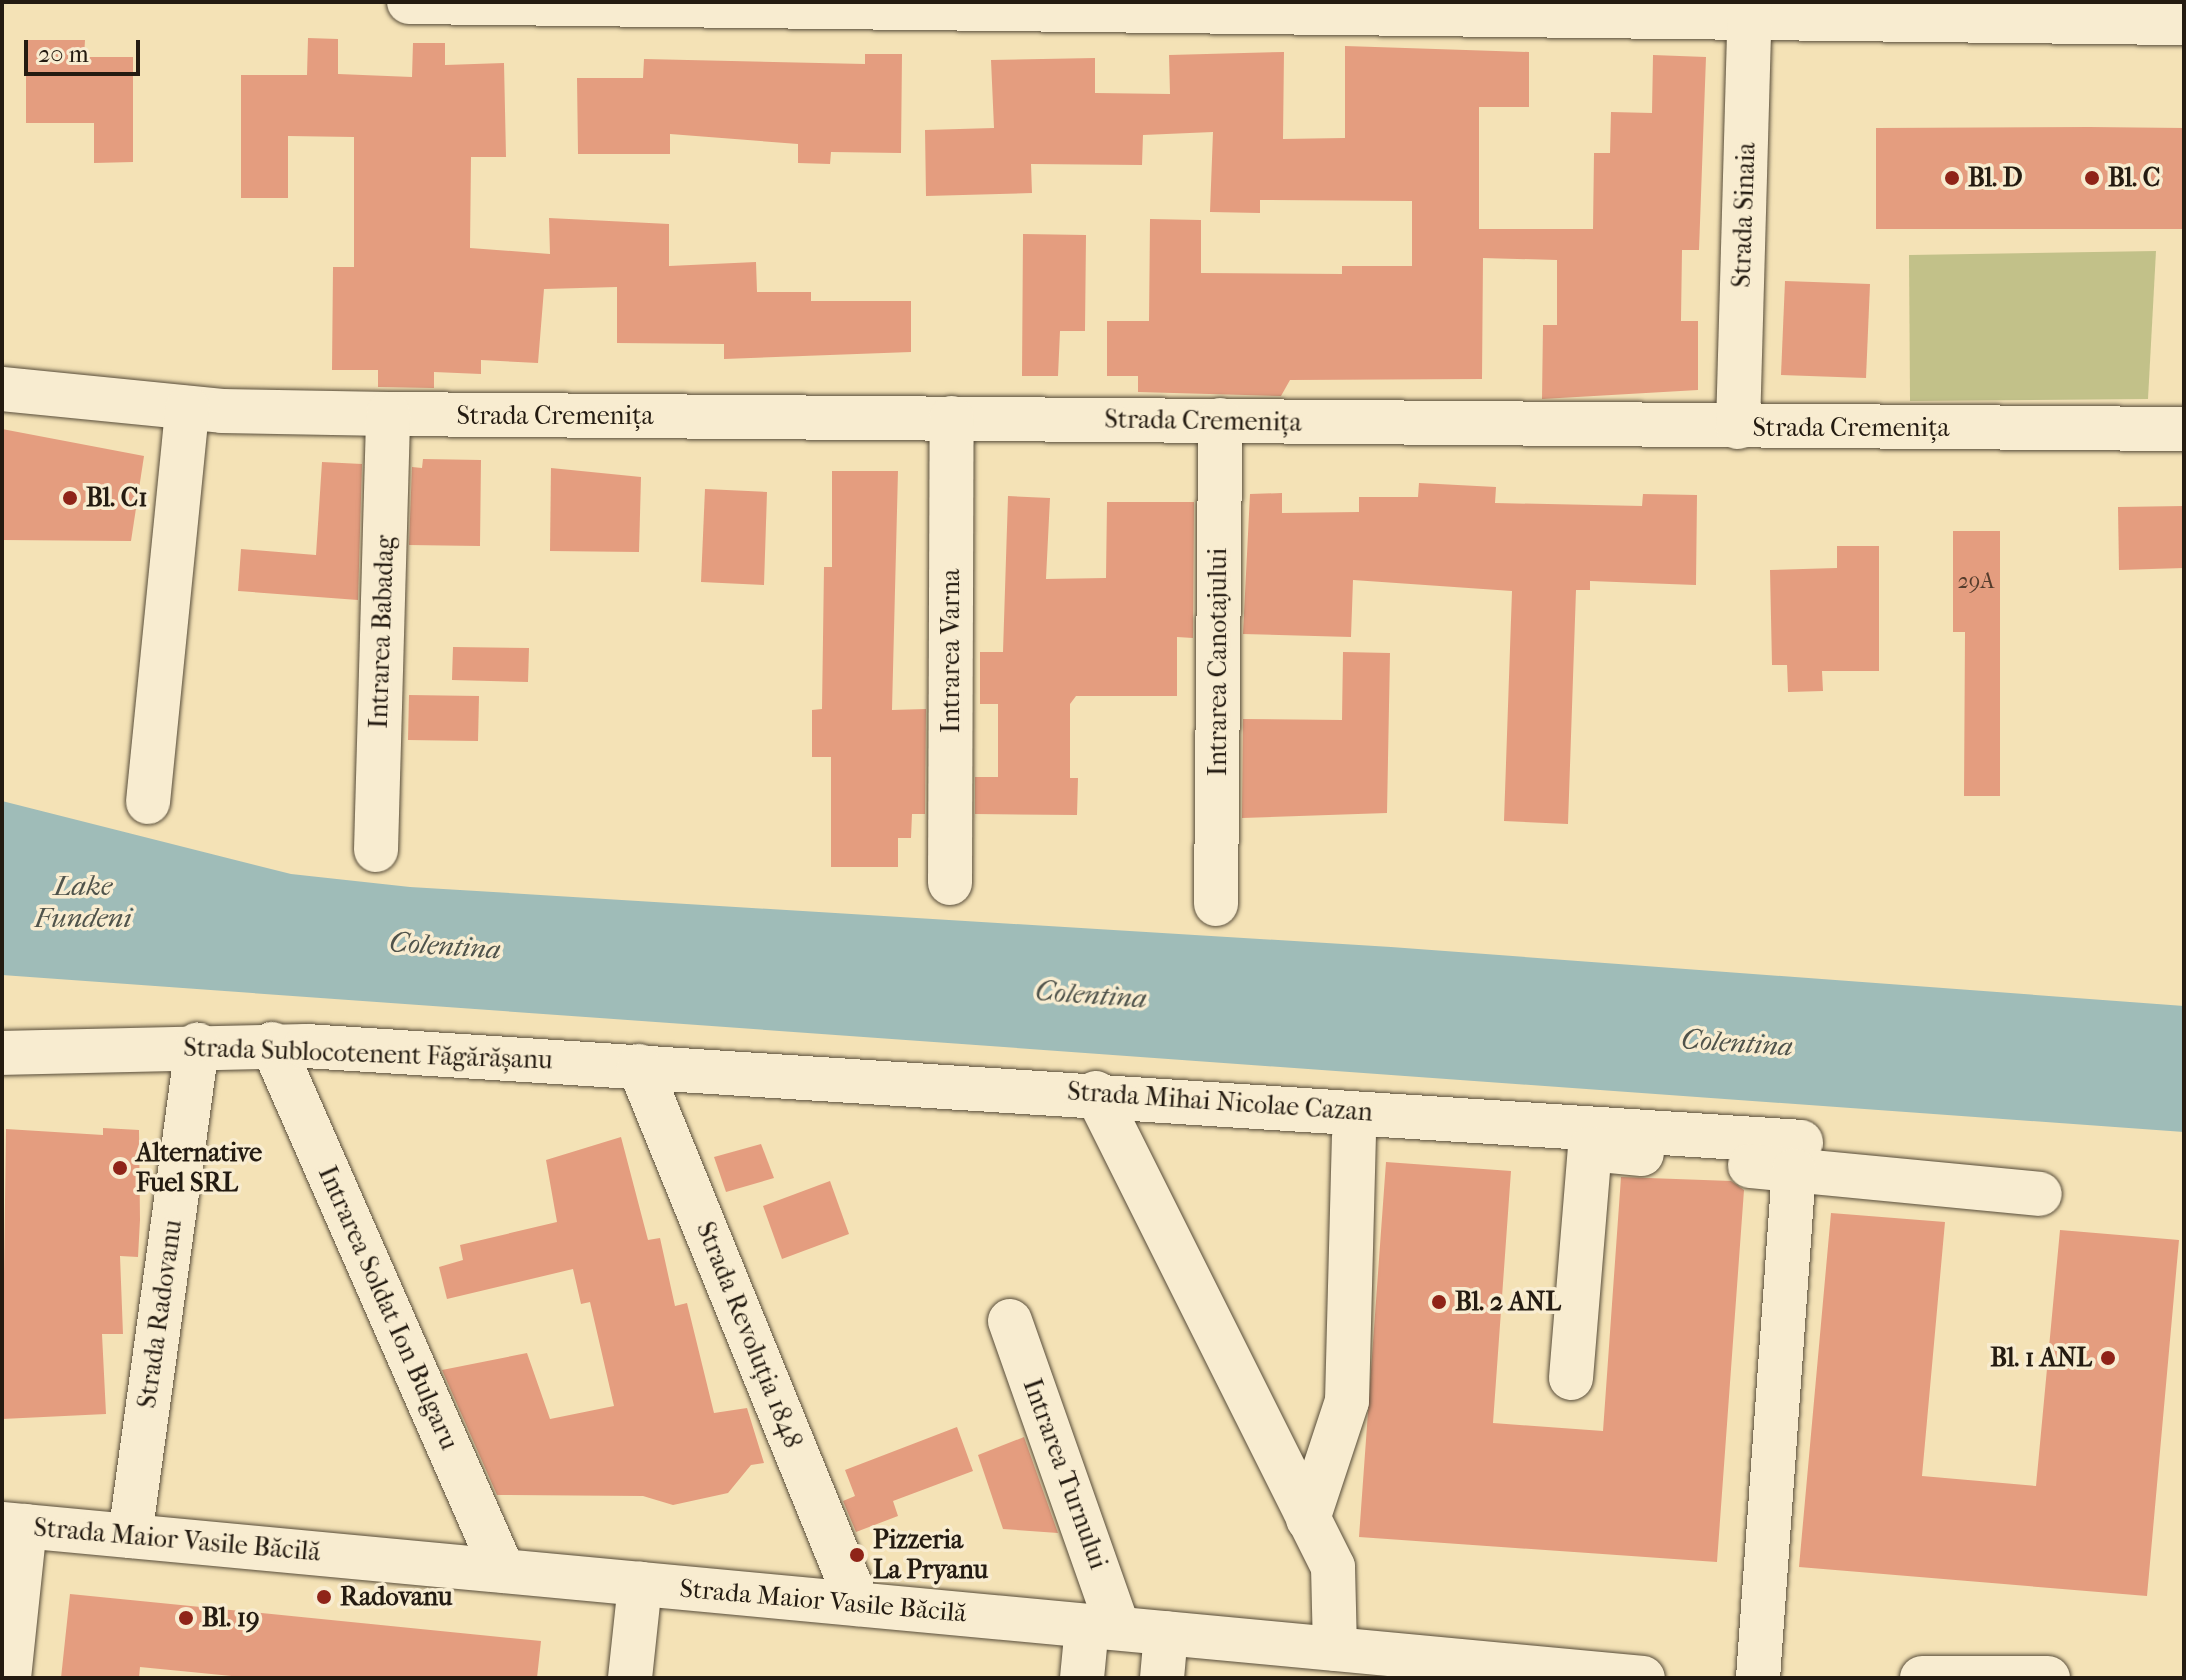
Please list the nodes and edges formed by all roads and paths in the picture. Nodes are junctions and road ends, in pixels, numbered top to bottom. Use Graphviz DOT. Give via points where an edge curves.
graph roads {
  1 [pos="409,2"];
  2 [pos="1750,11"];
  3 [pos="2184,23"];
  4 [pos="2,389"];
  5 [pos="204,410"];
  6 [pos="388,414"];
  7 [pos="952,418"];
  8 [pos="1220,420"];
  9 [pos="1738,427"];
  10 [pos="2184,429"];
  11 [pos="148,802"];
  12 [pos="376,850"];
  13 [pos="950,883"];
  14 [pos="1216,904"];
  15 [pos="272,1044"];
  16 [pos="197,1045"];
  17 [pos="2,1053"];
  18 [pos="639,1066"];
  19 [pos="1096,1093"];
  20 [pos="1354,1137"];
  21 [pos="1798,1156"];
  22 [pos="2040,1194"];
  23 [pos="1010,1321"];
  24 [pos="1571,1378"];
  25 [pos="1308,1519"];
  26 [pos="14,1525"];
  27 [pos="130,1536"];
  28 [pos="503,1571"];
  29 [pos="640,1584"];
  30 [pos="858,1604"];
  31 [pos="1102,1627"];
  32 [pos="1166,1633"];
  33 [pos="1335,1649"];
  34 [pos="9,1678"];
  35 [pos="630,1678"];
  36 [pos="1082,1678"];
  37 [pos="1162,1678"];
  38 [pos="1643,1678"];
  39 [pos="1758,1678"];
  40 [pos="1922,1678"];
  41 [pos="2048,1678"];
  1 -- 2 [label="street"];
  2 -- 3 [label="street"];
  2 -- 9 [label="street, Strada Sinaia"];
  4 -- 5 [label="street, Strada Cremenița"];
  5 -- 6 [label="street, Strada Cremenița"];
  5 -- 11 [label="street"];
  6 -- 7 [label="street, Strada Cremenița"];
  6 -- 12 [label="street, Intrarea Babadag"];
  7 -- 8 [label="street, Strada Cremenița"];
  7 -- 13 [label="street, Intrarea Varna"];
  8 -- 9 [label="street, Strada Cremenița"];
  8 -- 14 [label="street, Intrarea Canotajului"];
  9 -- 10 [label="street, Strada Cremenița"];
  15 -- 16 [label="street, Strada Sublocotenent Făgărășanu"];
  15 -- 18 [label="street, Strada Sublocotenent Făgărășanu"];
  15 -- 28 [label="street, Intrarea Soldat Ion Bulgaru"];
  16 -- 17 [label="street, Strada Sublocotenent Făgărășanu"];
  16 -- 27 [label="street, Strada Radovanu"];
  18 -- 19 [label="street, Strada Mihai Nicolae Cazan"];
  18 -- 30 [label="street, Strada Revoluția 1848"];
  19 -- 21 [label="street, Strada Mihai Nicolae Cazan"];
  19 -- 25 [label="street"];
  20 -- 25 [label="street" via="1347,1401"];
  21 -- 22 [label="street"];
  21 -- 24 [label="street" via="1590,1149"];
  21 -- 39 [label="street"];
  23 -- 31 [label="street, Intrarea Turnului"];
  25 -- 33 [label="street" via="1333,1567"];
  26 -- 27 [label="street, Strada Maior Vasile Băcilă"];
  26 -- 34 [label="street"];
  27 -- 28 [label="street, Strada Maior Vasile Băcilă"];
  28 -- 29 [label="street, Strada Maior Vasile Băcilă"];
  29 -- 30 [label="street, Strada Maior Vasile Băcilă"];
  29 -- 35 [label="street"];
  30 -- 31 [label="street, Strada Maior Vasile Băcilă"];
  31 -- 32 [label="street, Strada Maior Vasile Băcilă"];
  31 -- 36 [label="street"];
  32 -- 33 [label="street, Strada Maior Vasile Băcilă"];
  32 -- 37 [label="street"];
  33 -- 38 [label="street, Strada Maior Vasile Băcilă"];
  40 -- 41 [label="street"];
}
